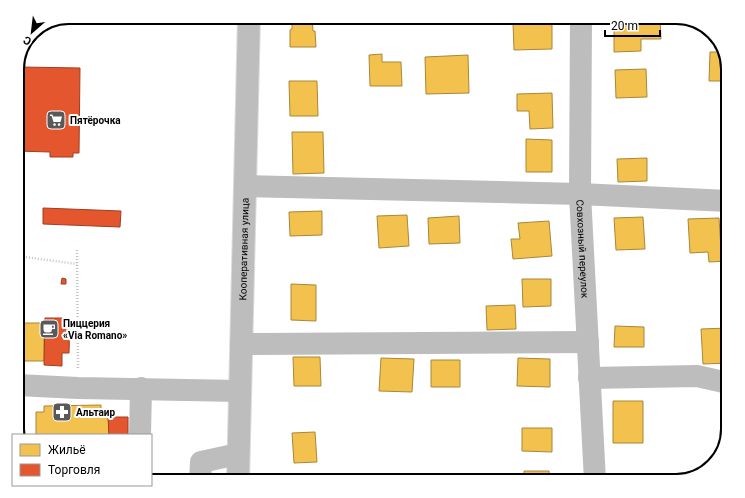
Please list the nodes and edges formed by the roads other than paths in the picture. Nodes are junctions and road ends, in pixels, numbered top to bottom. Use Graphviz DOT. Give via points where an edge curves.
graph roads {
  1 [pos="249,24"];
  2 [pos="581,24"];
  3 [pos="245,186"];
  4 [pos="580,194"];
  5 [pos="721,201"];
  6 [pos="588,342"];
  7 [pos="241,344"];
  8 [pos="590,378"];
  9 [pos="721,381"];
  10 [pos="24,385"];
  11 [pos="141,388"];
  12 [pos="240,391"];
  13 [pos="140,434"];
  14 [pos="238,454"];
  15 [pos="200,474"];
  16 [pos="238,474"];
  17 [pos="595,474"];
  1 -- 3 [label="street, Кооперативная улица"];
  2 -- 4 [label="street, Совхозный переулок"];
  3 -- 4 [label="street"];
  3 -- 7 [label="street, Кооперативная улица"];
  4 -- 5 [label="street"];
  4 -- 6 [label="street, Совхозный переулок"];
  6 -- 7 [label="street"];
  6 -- 8 [label="street, Совхозный переулок"];
  7 -- 12 [label="street, Кооперативная улица"];
  8 -- 9 [label="street" via="697,376"];
  8 -- 17 [label="street, Совхозный переулок"];
  10 -- 11 [label="street"];
  11 -- 12 [label="street"];
  11 -- 13 [label="street"];
  12 -- 14 [label="street, Кооперативная улица"];
  14 -- 15 [label="street" via="201,462"];
  14 -- 16 [label="street, Кооперативная улица"];
}
